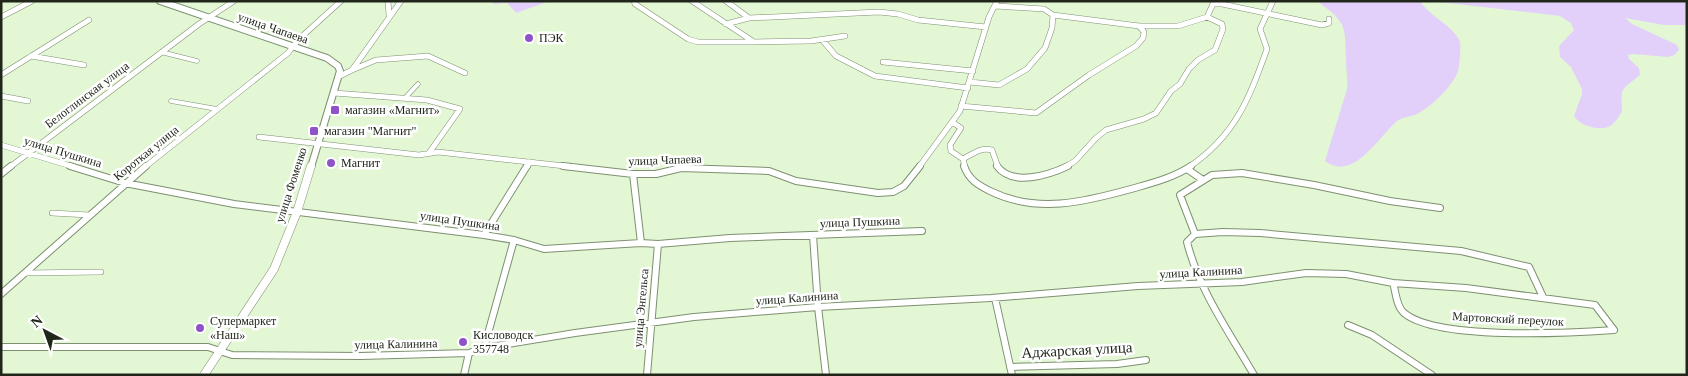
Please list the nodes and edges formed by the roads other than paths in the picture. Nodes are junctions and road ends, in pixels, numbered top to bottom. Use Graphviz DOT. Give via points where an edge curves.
graph roads {
  1 [pos="32,1"];
  2 [pos="161,1"];
  3 [pos="234,1"];
  4 [pos="341,1"];
  5 [pos="388,1"];
  6 [pos="401,1"];
  7 [pos="634,1"];
  8 [pos="692,1"];
  9 [pos="726,1"];
  10 [pos="1273,1"];
  11 [pos="996,3"];
  12 [pos="1267,13"];
  13 [pos="390,15"];
  14 [pos="1053,15"];
  15 [pos="1,17"];
  16 [pos="1207,17"];
  17 [pos="207,18"];
  18 [pos="749,18"];
  19 [pos="1329,19"];
  20 [pos="90,20"];
  21 [pos="726,24"];
  22 [pos="1139,26"];
  23 [pos="986,27"];
  24 [pos="845,36"];
  25 [pos="754,42"];
  26 [pos="824,42"];
  27 [pos="293,46"];
  28 [pos="161,52"];
  29 [pos="31,56"];
  30 [pos="197,60"];
  31 [pos="883,62"];
  32 [pos="84,65"];
  33 [pos="352,70"];
  34 [pos="973,71"];
  35 [pos="465,73"];
  36 [pos="1,74"];
  37 [pos="340,76"];
  38 [pos="418,84"];
  39 [pos="969,85"];
  40 [pos="334,93"];
  41 [pos="1,96"];
  42 [pos="405,98"];
  43 [pos="28,101"];
  44 [pos="171,101"];
  45 [pos="961,106"];
  46 [pos="217,109"];
  47 [pos="952,122"];
  48 [pos="259,137"];
  49 [pos="317,144"];
  50 [pos="1,145"];
  51 [pos="27,153"];
  52 [pos="429,153"];
  53 [pos="963,159"];
  54 [pos="530,162"];
  55 [pos="1187,169"];
  56 [pos="1,174"];
  57 [pos="633,174"];
  58 [pos="1203,180"];
  59 [pos="125,183"];
  60 [pos="1440,208"];
  61 [pos="297,212"];
  62 [pos="52,213"];
  63 [pos="88,215"];
  64 [pos="922,232"];
  65 [pos="1195,234"];
  66 [pos="484,235"];
  67 [pos="813,235"];
  68 [pos="514,240"];
  69 [pos="641,243"];
  70 [pos="658,244"];
  71 [pos="101,272"];
  72 [pos="25,273"];
  73 [pos="1202,284"];
  74 [pos="1393,284"];
  75 [pos="1,294"];
  76 [pos="1543,297"];
  77 [pos="995,298"];
  78 [pos="1596,305"];
  79 [pos="818,307"];
  80 [pos="651,321"];
  81 [pos="1348,325"];
  82 [pos="1,347"];
  83 [pos="484,348"];
  84 [pos="220,351"];
  85 [pos="469,353"];
  86 [pos="1146,360"];
  87 [pos="1010,367"];
  88 [pos="204,375"];
  89 [pos="464,375"];
  90 [pos="647,375"];
  91 [pos="826,375"];
  92 [pos="1012,375"];
  93 [pos="1254,375"];
  94 [pos="1432,375"];
  1 -- 15 [label="street"];
  2 -- 17 [label="main road, улица Чапаева"];
  3 -- 17 [label="street, Белоглинская улица"];
  4 -- 27 [label="street, Короткая улица"];
  5 -- 13 [label="street"];
  6 -- 13 [label="street"];
  7 -- 25 [label="street" via="688,39 698,42"];
  8 -- 21 [label="street"];
  9 -- 18 [label="street"];
  10 -- 12 [label="street"];
  11 -- 14 [label="street" via="1044,9"];
  11 -- 23 [label="street, улица Чапаева"];
  12 -- 16 [label="street" via="1213,4"];
  12 -- 19 [label="street" via="1322,25 1329,23"];
  12 -- 55 [label="street" via="1260,29 1267,49 1239,115 1218,144"];
  13 -- 33 [label="street"];
  14 -- 22 [label="street"];
  14 -- 39 [label="street" via="1044,48 1027,69 999,85"];
  16 -- 22 [label="street" via="1178,26"];
  16 -- 53 [label="street" via="1222,24 1223,28 1215,50 1189,69 1156,113 1147,119 1116,124 1103,132 1069,166 1022,178 1002,173 992,150 987,148"];
  17 -- 27 [label="main road, улица Чапаева"];
  17 -- 28 [label="street, Белоглинская улица"];
  18 -- 21 [label="street"];
  18 -- 23 [label="street" via="887,13 918,20"];
  20 -- 29 [label="street"];
  21 -- 25 [label="street"];
  22 -- 45 [label="street" via="1144,32 1136,46 1088,75 1036,113"];
  23 -- 34 [label="street, улица Чапаева"];
  24 -- 26 [label="street"];
  25 -- 26 [label="street"];
  26 -- 39 [label="street" via="836,56 870,74"];
  27 -- 37 [label="main road, улица Чапаева" via="333,61"];
  27 -- 46 [label="street, Короткая улица"];
  28 -- 30 [label="street"];
  28 -- 51 [label="street, Белоглинская улица"];
  29 -- 32 [label="street"];
  29 -- 36 [label="street"];
  31 -- 34 [label="street"];
  33 -- 35 [label="street" via="376,60 428,56"];
  33 -- 37 [label="street"];
  34 -- 39 [label="street, улица Чапаева"];
  37 -- 40 [label="main road, улица Фоменко"];
  38 -- 42 [label="street"];
  39 -- 45 [label="street, улица Чапаева"];
  40 -- 42 [label="street"];
  40 -- 49 [label="main road, улица Фоменко"];
  41 -- 43 [label="street"];
  42 -- 52 [label="street" via="440,102 460,110"];
  44 -- 46 [label="street"];
  45 -- 47 [label="street, улица Чапаева"];
  46 -- 59 [label="street, Короткая улица"];
  47 -- 53 [label="street" via="961,128 950,146 951,151"];
  47 -- 57 [label="street, улица Чапаева" via="913,176 894,192 878,193 796,181 769,170 681,168 656,174"];
  48 -- 49 [label="street, улица Чапаева"];
  49 -- 52 [label="street, улица Чапаева" via="419,155"];
  49 -- 61 [label="main road, улица Фоменко"];
  50 -- 51 [label="street, улица Пушкина"];
  51 -- 56 [label="street, Белоглинская улица"];
  51 -- 59 [label="street, улица Пушкина"];
  52 -- 54 [label="street, улица Чапаева"];
  53 -- 55 [label="street" via="965,174 970,180 1008,200 1062,206 1138,187"];
  54 -- 57 [label="street, улица Чапаева"];
  54 -- 66 [label="street"];
  55 -- 58 [label="street"];
  57 -- 69 [label="street"];
  58 -- 60 [label="street" via="1212,175 1242,173"];
  58 -- 65 [label="street" via="1180,195"];
  59 -- 61 [label="street, улица Пушкина" via="234,204"];
  59 -- 63 [label="street, Короткая улица"];
  61 -- 66 [label="street, улица Пушкина"];
  61 -- 84 [label="main road, улица Фоменко" via="274,269"];
  62 -- 63 [label="street"];
  63 -- 72 [label="street, Короткая улица"];
  64 -- 67 [label="street, улица Пушкина"];
  65 -- 73 [label="street" via="1187,242"];
  65 -- 76 [label="street" via="1260,233 1461,251 1529,268"];
  66 -- 68 [label="street, улица Пушкина"];
  67 -- 70 [label="street, улица Пушкина"];
  67 -- 79 [label="street"];
  68 -- 69 [label="street, улица Пушкина" via="544,249"];
  68 -- 83 [label="street"];
  69 -- 70 [label="street, улица Пушкина"];
  70 -- 80 [label="street, улица Энгельса"];
  71 -- 72 [label="street"];
  72 -- 75 [label="street, Короткая улица"];
  73 -- 74 [label="street, улица Калинина" via="1306,273 1346,274"];
  73 -- 77 [label="street, улица Калинина"];
  73 -- 93 [label="street"];
  74 -- 76 [label="street, улица Калинина"];
  74 -- 78 [label="street, Мартовский переулок" via="1401,311 1410,319 1456,329 1568,334 1614,330"];
  76 -- 78 [label="street, улица Калинина"];
  77 -- 79 [label="street, улица Калинина"];
  77 -- 87 [label="street, Аджарская улица"];
  79 -- 80 [label="street, улица Калинина"];
  79 -- 91 [label="street"];
  80 -- 83 [label="street, улица Калинина"];
  80 -- 90 [label="street, улица Энгельса"];
  81 -- 94 [label="street" via="1372,335"];
  82 -- 84 [label="street, улица Калинина" via="208,348"];
  83 -- 85 [label="street, улица Калинина"];
  84 -- 85 [label="street, улица Калинина" via="232,355 351,356"];
  84 -- 88 [label="main road, улица Фоменко"];
  85 -- 89 [label="street"];
  86 -- 87 [label="street, Аджарская улица"];
  87 -- 92 [label="street, Аджарская улица"];
}
